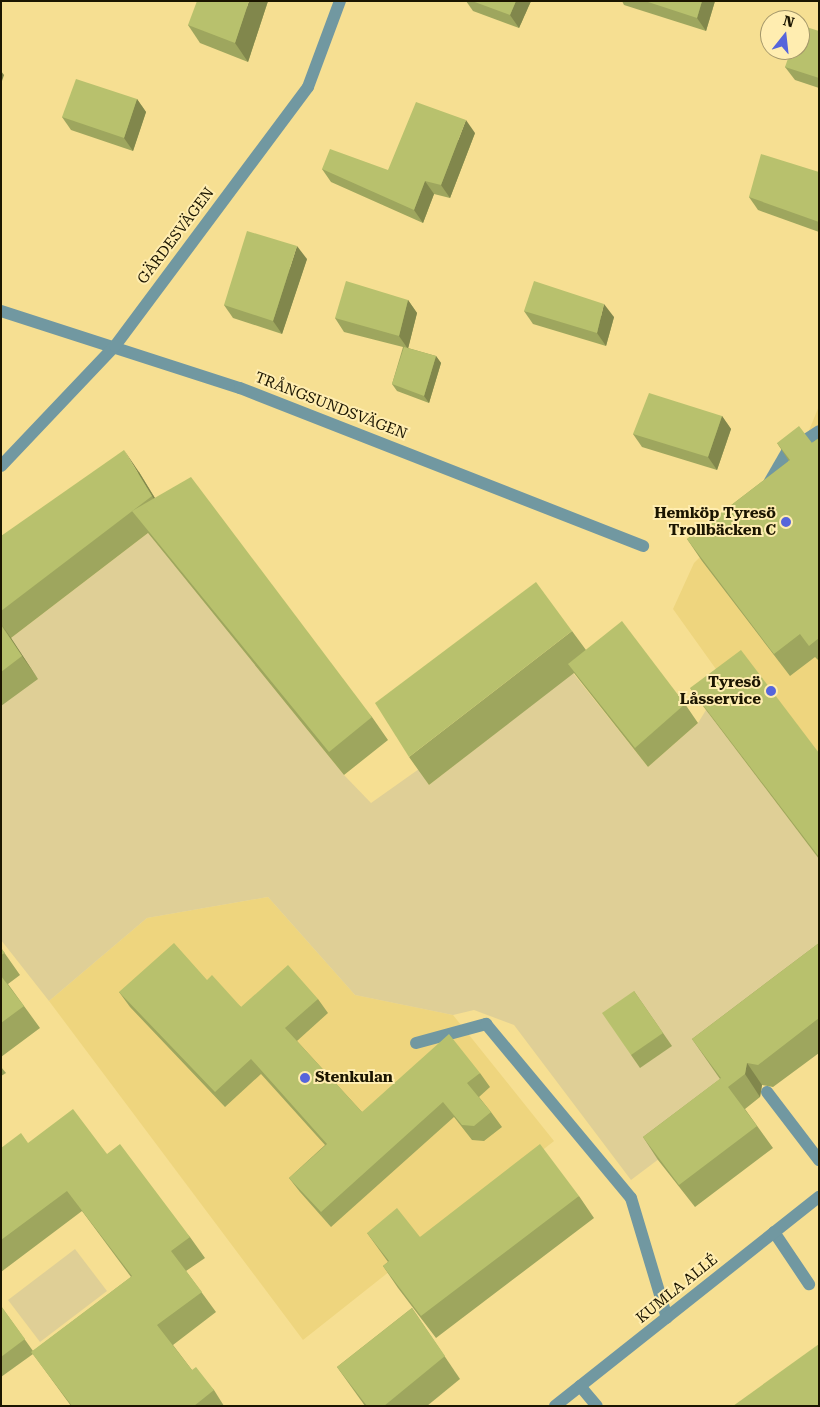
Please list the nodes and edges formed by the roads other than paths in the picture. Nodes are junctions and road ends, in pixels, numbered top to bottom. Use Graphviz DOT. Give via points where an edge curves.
graph roads {
  1 [pos="340,1"];
  2 [pos="1,311"];
  3 [pos="115,346"];
  4 [pos="819,432"];
  5 [pos="1,466"];
  6 [pos="769,483"];
  7 [pos="643,546"];
  8 [pos="416,1043"];
  9 [pos="767,1092"];
  10 [pos="819,1160"];
  11 [pos="819,1196"];
  12 [pos="774,1232"];
  13 [pos="809,1284"];
  14 [pos="667,1318"];
  15 [pos="580,1386"];
  16 [pos="555,1406"];
  17 [pos="597,1406"];
  1 -- 3 [label="street, GÄRDESVÄGEN" via="308,87"];
  2 -- 3 [label="street, TRÅNGSUNDSVÄGEN"];
  3 -- 5 [label="street, GÄRDESVÄGEN"];
  3 -- 7 [label="street, TRÅNGSUNDSVÄGEN" via="240,388"];
  4 -- 6 [label="street" via="787,452"];
  8 -- 14 [label="street" via="486,1024 631,1198"];
  9 -- 10 [label="street"];
  11 -- 12 [label="street, KUMLA ALLÉ"];
  12 -- 13 [label="street"];
  12 -- 14 [label="street, KUMLA ALLÉ"];
  14 -- 15 [label="street, KUMLA ALLÉ"];
  15 -- 16 [label="street, KUMLA ALLÉ"];
  15 -- 17 [label="street"];
}
